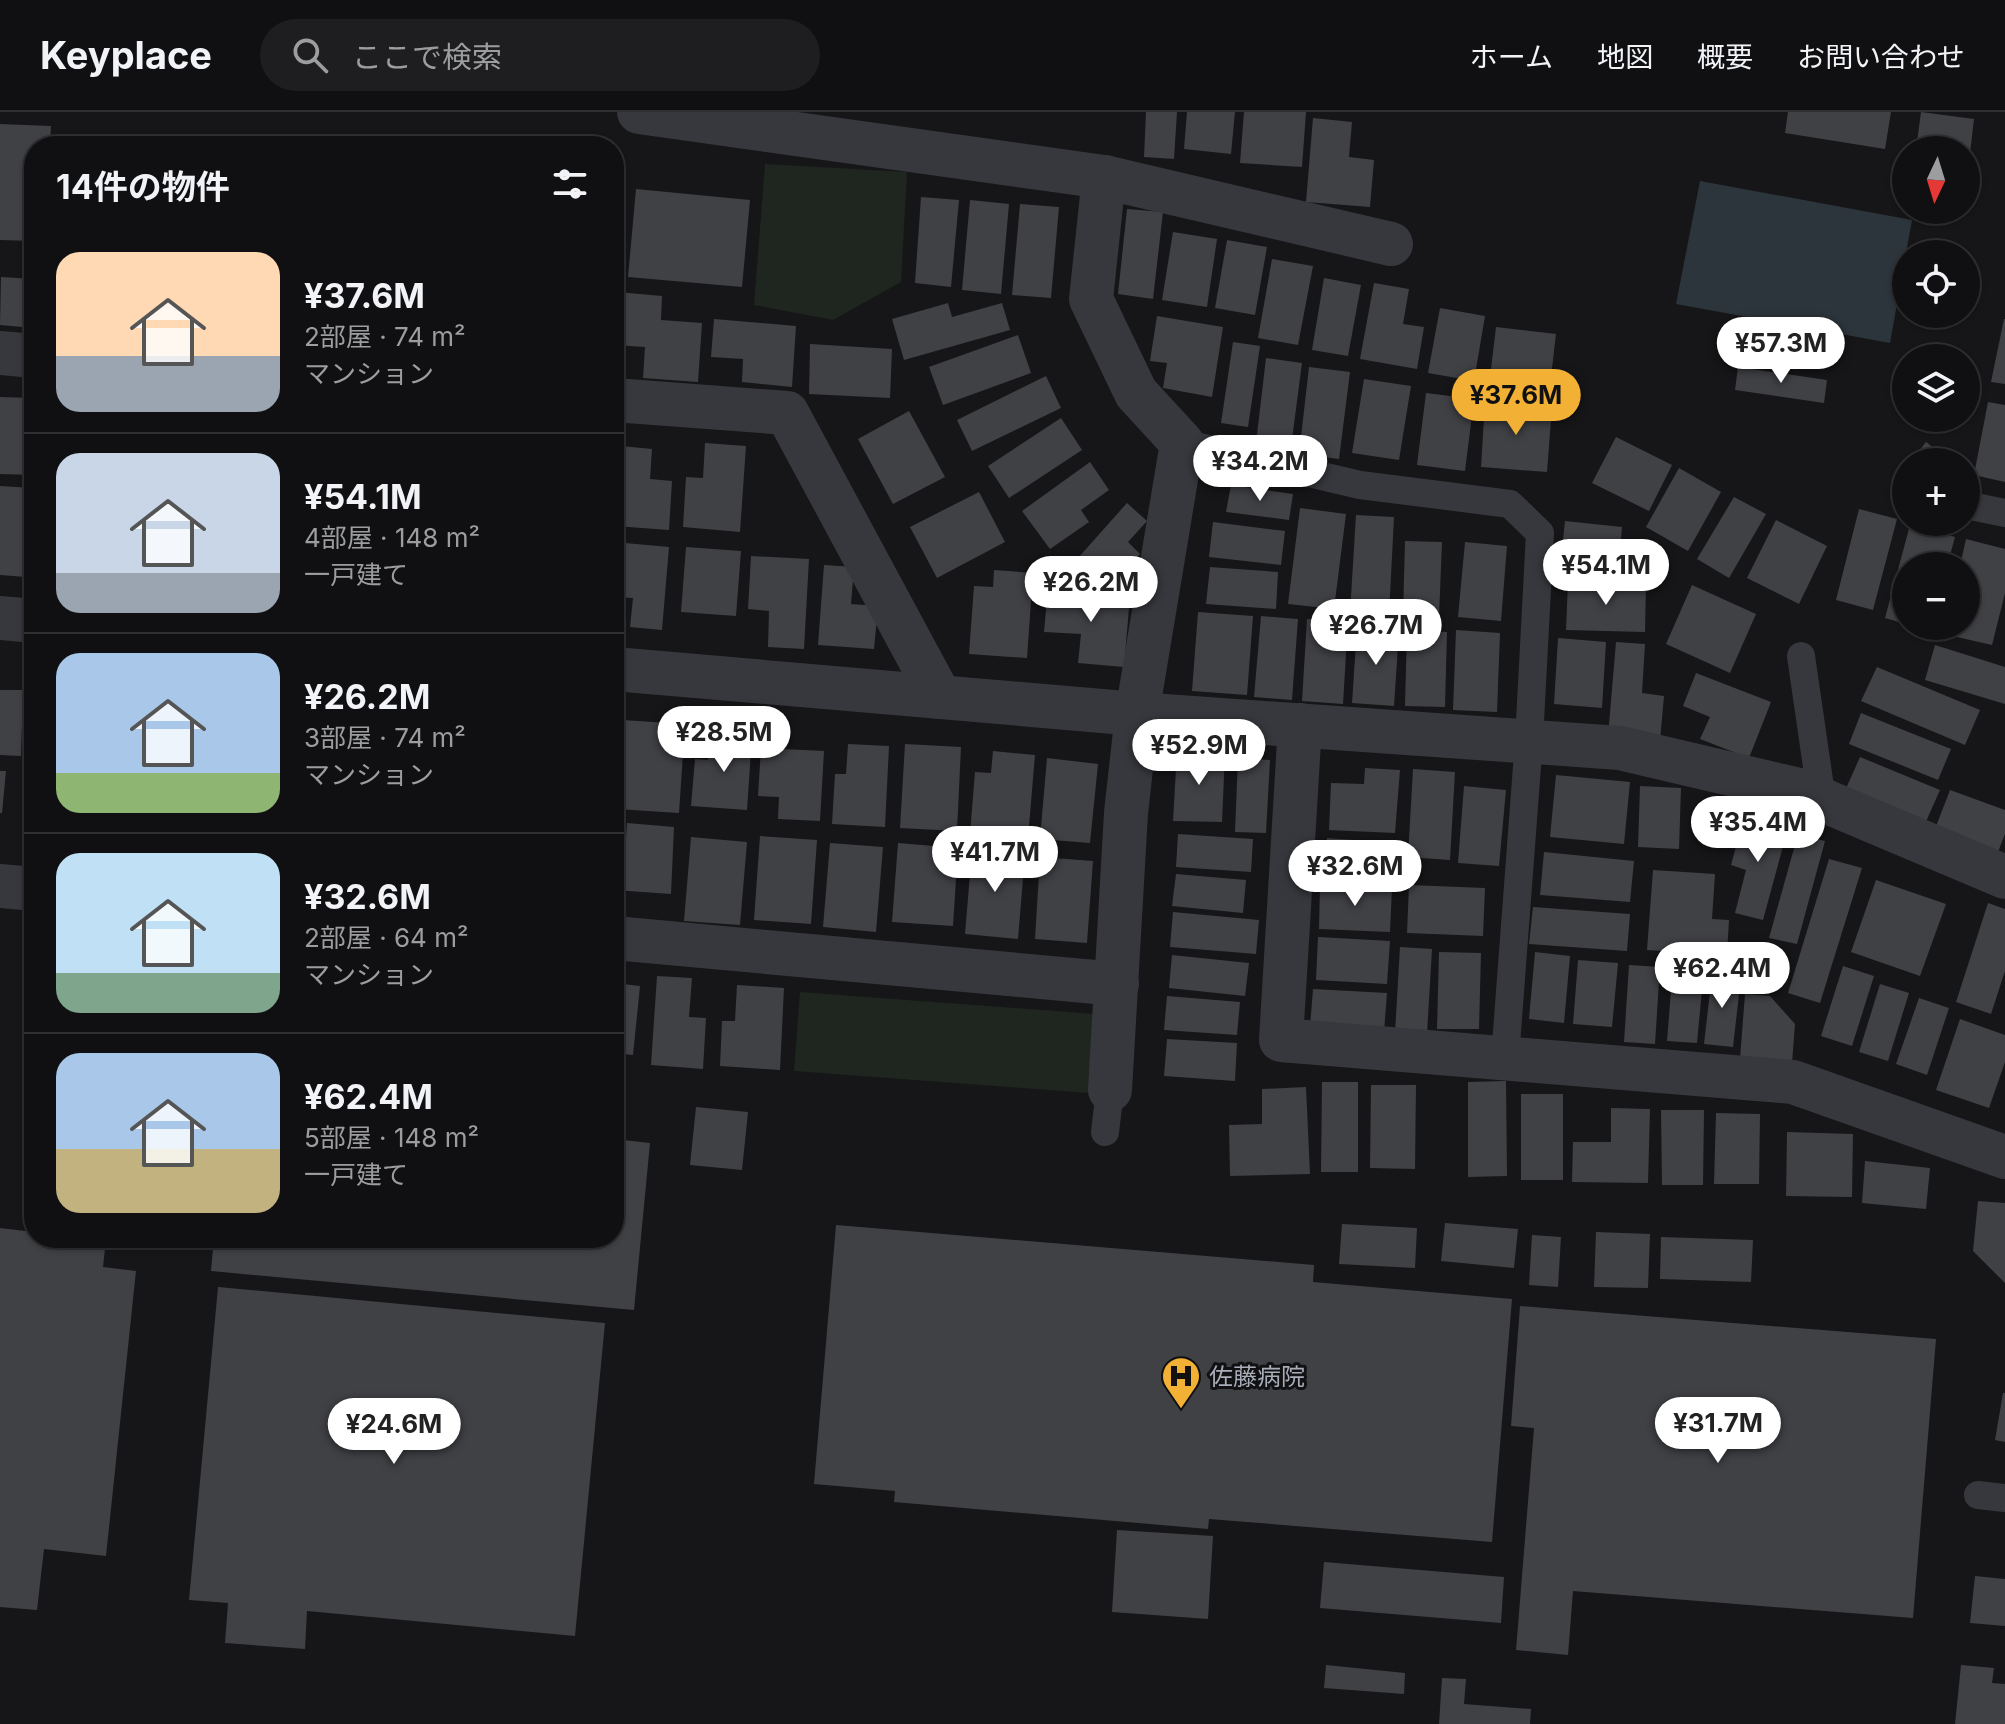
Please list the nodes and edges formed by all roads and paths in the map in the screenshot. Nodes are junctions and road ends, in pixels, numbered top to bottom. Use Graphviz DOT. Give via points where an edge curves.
graph roads {
  1 [pos="639,112"];
  2 [pos="1104,177"];
  3 [pos="1391,244"];
  4 [pos="0,353"];
  5 [pos="24,355"];
  6 [pos="624,401"];
  7 [pos="1182,443"];
  8 [pos="1980,508"];
  9 [pos="2005,513"];
  10 [pos="0,618"];
  11 [pos="24,620"];
  12 [pos="1801,656"];
  13 [pos="624,670"];
  14 [pos="940,697"];
  15 [pos="1137,714"];
  16 [pos="1300,725"];
  17 [pos="1529,740"];
  18 [pos="1822,801"];
  19 [pos="2005,877"];
  20 [pos="0,886"];
  21 [pos="24,888"];
  22 [pos="624,939"];
  23 [pos="1117,984"];
  24 [pos="1505,1058"];
  25 [pos="1110,1090"];
  26 [pos="1105,1132"];
  27 [pos="2005,1157"];
  1 -- 2 [label="street"];
  2 -- 3 [label="street"];
  2 -- 7 [label="street" via="1091,299 1136,393"];
  4 -- 5 [label="street"];
  6 -- 14 [label="street" via="787,413"];
  7 -- 15 [label="street"];
  7 -- 17 [label="lane" via="1360,485 1510,504 1540,533"];
  8 -- 9 [label="lane"];
  10 -- 11 [label="street"];
  12 -- 18 [label="lane"];
  13 -- 14 [label="street"];
  14 -- 15 [label="street"];
  15 -- 16 [label="street"];
  15 -- 23 [label="street"];
  16 -- 17 [label="street"];
  16 -- 24 [label="street" via="1281,1040"];
  17 -- 18 [label="street" via="1620,748 1799,790"];
  17 -- 24 [label="lane"];
  18 -- 19 [label="street"];
  20 -- 21 [label="street"];
  22 -- 23 [label="street"];
  23 -- 25 [label="street"];
  24 -- 27 [label="street" via="1793,1082"];
  25 -- 26 [label="lane"];
}
